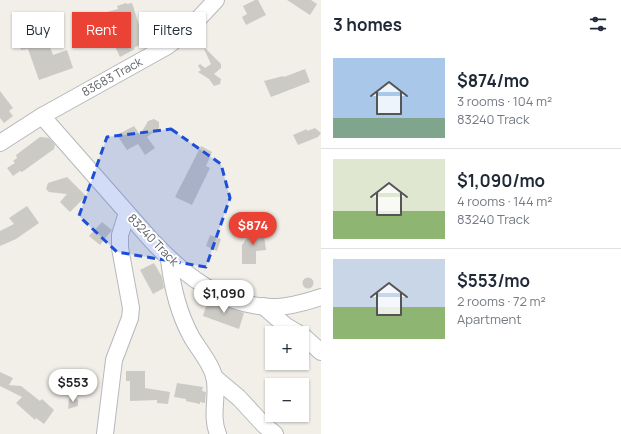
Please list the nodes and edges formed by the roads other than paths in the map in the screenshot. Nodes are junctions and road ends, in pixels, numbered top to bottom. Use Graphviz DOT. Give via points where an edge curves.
graph roads {
  1 [pos="216,0"];
  2 [pos="42,116"];
  3 [pos="0,143"];
  4 [pos="127,213"];
  5 [pos="169,259"];
  6 [pos="321,297"];
  7 [pos="262,306"];
  8 [pos="286,326"];
  9 [pos="309,342"];
  10 [pos="321,352"];
  11 [pos="214,377"];
  12 [pos="106,434"];
  13 [pos="218,434"];
  14 [pos="275,434"];
  1 -- 2 [label="street, 83683 Track" via="186,32 166,47"];
  2 -- 3 [label="street, 83683 Track"];
  2 -- 4 [label="street, 83240 Track"];
  4 -- 5 [label="street, 83240 Track"];
  4 -- 12 [label="street" via="120,235 120,248 130,298 130,313 114,360"];
  5 -- 7 [label="street, 83240 Track" via="187,274 229,300"];
  5 -- 11 [label="street" via="178,307"];
  6 -- 7 [label="street, 83240 Track" via="289,305"];
  7 -- 8 [label="street"];
  9 -- 10 [label="street"];
  11 -- 13 [label="street" via="214,415"];
  11 -- 14 [label="street"];
}
